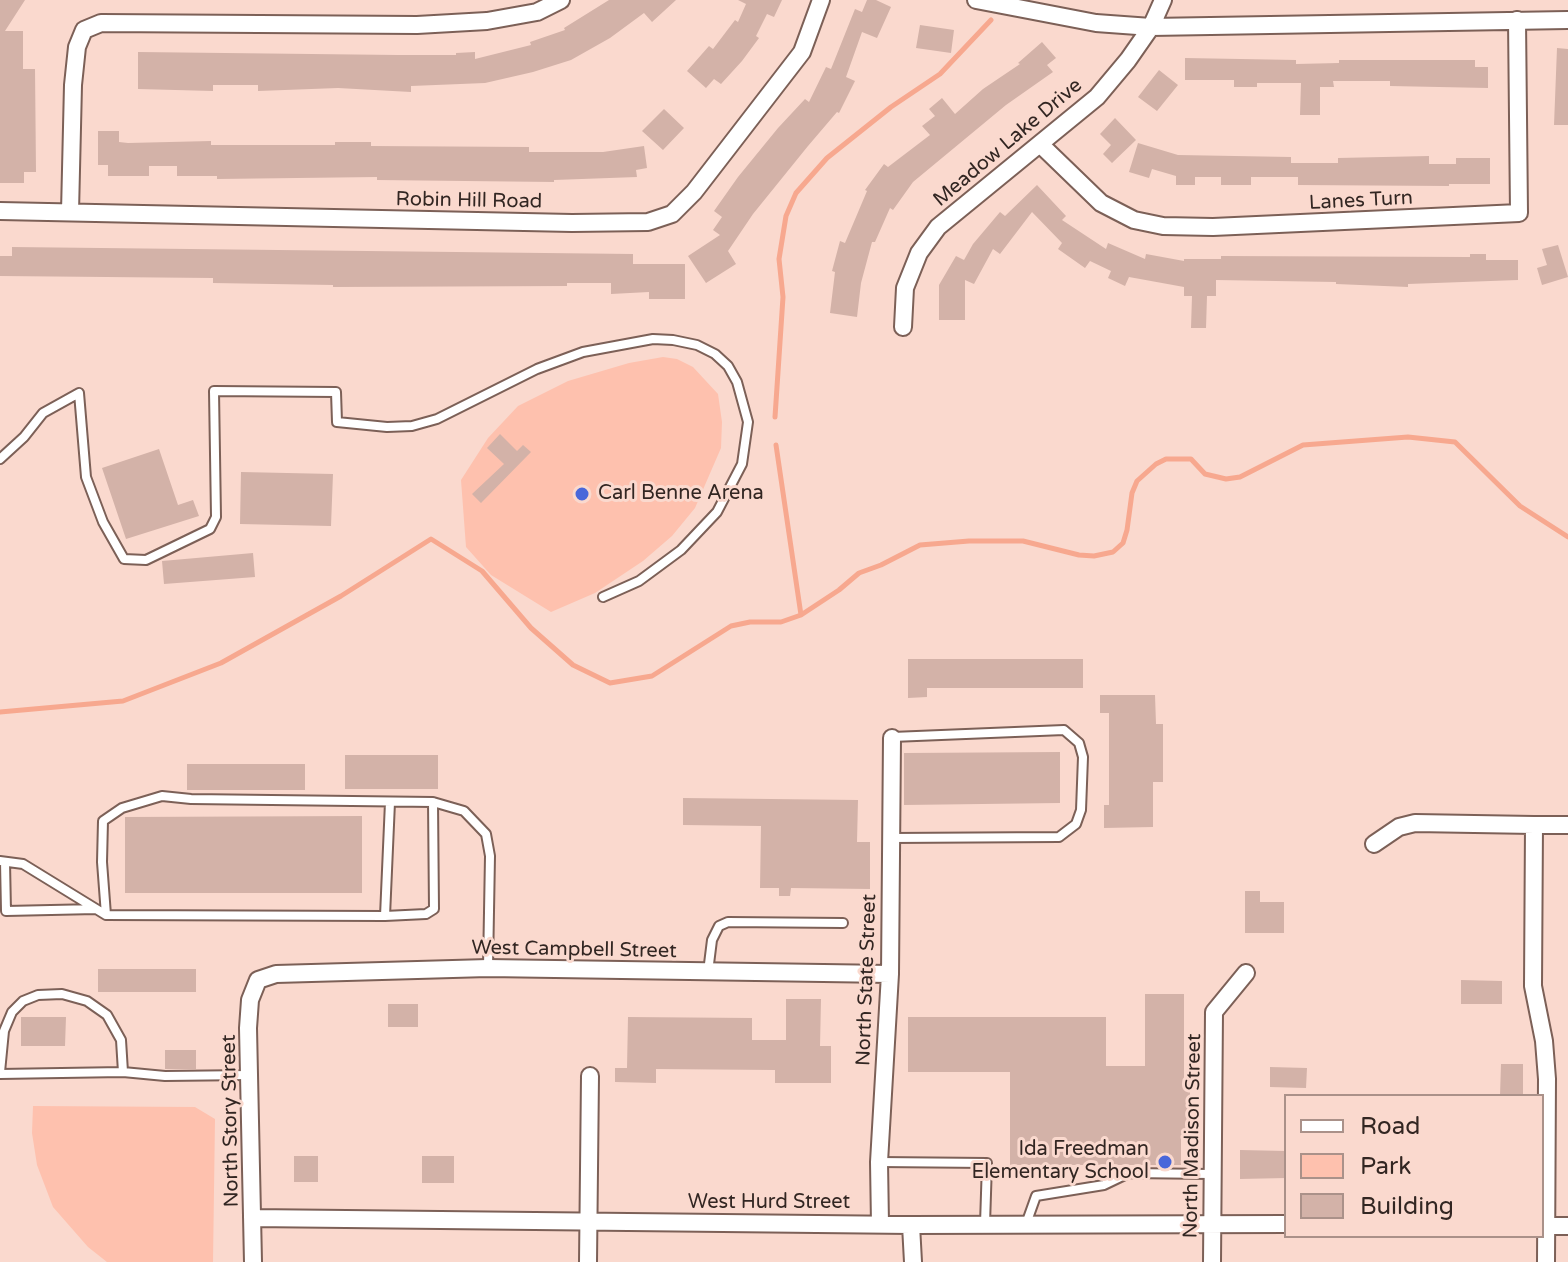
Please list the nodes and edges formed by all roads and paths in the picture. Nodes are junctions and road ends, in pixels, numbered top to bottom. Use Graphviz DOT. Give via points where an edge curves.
graph roads {
  1 [pos="561,0"];
  2 [pos="821,0"];
  3 [pos="976,0"];
  4 [pos="1163,0"];
  5 [pos="1517,20"];
  6 [pos="1568,20"];
  7 [pos="1151,27"];
  8 [pos="1041,145"];
  9 [pos="0,211"];
  10 [pos="70,212"];
  11 [pos="903,327"];
  12 [pos="0,459"];
  13 [pos="603,597"];
  14 [pos="892,738"];
  15 [pos="390,802"];
  16 [pos="433,802"];
  17 [pos="1534,825"];
  18 [pos="1568,825"];
  19 [pos="891,838"];
  20 [pos="1374,844"];
  21 [pos="3,861"];
  22 [pos="97,909"];
  23 [pos="106,915"];
  24 [pos="385,916"];
  25 [pos="843,923"];
  26 [pos="488,968"];
  27 [pos="708,972"];
  28 [pos="1246,973"];
  29 [pos="890,974"];
  30 [pos="258,980"];
  31 [pos="123,1072"];
  32 [pos="0,1073"];
  33 [pos="250,1075"];
  34 [pos="590,1076"];
  35 [pos="879,1162"];
  36 [pos="1211,1174"];
  37 [pos="252,1218"];
  38 [pos="587,1223"];
  39 [pos="1212,1223"];
  40 [pos="880,1224"];
  41 [pos="985,1224"];
  42 [pos="1026,1224"];
  43 [pos="1284,1224"];
  44 [pos="911,1225"];
  45 [pos="1544,1226"];
  46 [pos="1568,1226"];
  47 [pos="253,1262"];
  48 [pos="588,1262"];
  49 [pos="913,1262"];
  50 [pos="1212,1262"];
  51 [pos="1546,1262"];
  1 -- 10 [label="street" via="537,12 487,21 101,23 84,30 73,85"];
  2 -- 10 [label="street, Robin Hill Road" via="802,52 694,192 672,214 648,222"];
  3 -- 7 [label="street" via="1096,23"];
  4 -- 7 [label="street, Meadow Lake Drive"];
  5 -- 6 [label="street"];
  5 -- 7 [label="street"];
  5 -- 8 [label="street, Lanes Turn" via="1519,213 1163,226 1134,220 1101,203"];
  7 -- 8 [label="street, Meadow Lake Drive" via="1097,97"];
  8 -- 11 [label="street, Meadow Lake Drive" via="938,227 919,253 905,288"];
  9 -- 10 [label="street, Robin Hill Road"];
  12 -- 13 [label="lane" via="43,413 79,393 86,477 103,522 124,559 146,560 210,529 216,517 214,391 336,392 337,422 412,426 583,352 653,339 697,345 728,366 737,382 748,422 742,464 717,512 691,539 639,581"];
  14 -- 19 [label="street, North State Street"];
  14 -- 19 [label="lane" via="1064,730 1079,743 1083,757 1081,810 1076,824 1059,837"];
  15 -- 16 [label="lane"];
  15 -- 23 [label="lane" via="162,796 122,808 103,821"];
  15 -- 24 [label="lane"];
  16 -- 24 [label="lane" via="434,909"];
  16 -- 26 [label="lane" via="464,811 486,834"];
  17 -- 18 [label="street"];
  17 -- 20 [label="street" via="1415,823"];
  17 -- 45 [label="street" via="1533,986 1547,1079"];
  19 -- 29 [label="street, North State Street"];
  21 -- 22 [label="lane" via="34,869"];
  21 -- 22 [label="lane" via="6,911"];
  22 -- 23 [label="lane"];
  23 -- 24 [label="lane"];
  25 -- 27 [label="lane" via="728,922 719,926 712,940"];
  26 -- 27 [label="street, West Campbell Street"];
  26 -- 30 [label="street, West Campbell Street" via="276,974"];
  27 -- 29 [label="street, West Campbell Street"];
  28 -- 36 [label="street, North Madison Street" via="1214,1012"];
  29 -- 35 [label="street, North State Street"];
  30 -- 33 [label="street, North Story Street" via="250,1000"];
  31 -- 32 [label="lane"];
  31 -- 32 [label="lane" via="121,1040 107,1015 87,1001 62,994 38,995 12,1012 4,1031"];
  31 -- 33 [label="lane"];
  33 -- 37 [label="street, North Story Street"];
  34 -- 38 [label="street"];
  35 -- 40 [label="street, North State Street"];
  35 -- 41 [label="lane" via="987,1163"];
  36 -- 39 [label="street, North Madison Street"];
  36 -- 42 [label="lane" via="1129,1173 1104,1185 1036,1196"];
  37 -- 38 [label="street, West Hurd Street"];
  37 -- 47 [label="street, North Story Street"];
  38 -- 40 [label="street, West Hurd Street"];
  38 -- 48 [label="street"];
  39 -- 42 [label="street, West Hurd Street"];
  39 -- 43 [label="street, West Hurd Street"];
  39 -- 50 [label="street, North Madison Street"];
  40 -- 44 [label="street, West Hurd Street"];
  41 -- 42 [label="street, West Hurd Street"];
  41 -- 44 [label="street, West Hurd Street"];
  44 -- 49 [label="street"];
  45 -- 46 [label="street"];
  45 -- 51 [label="street"];
}
